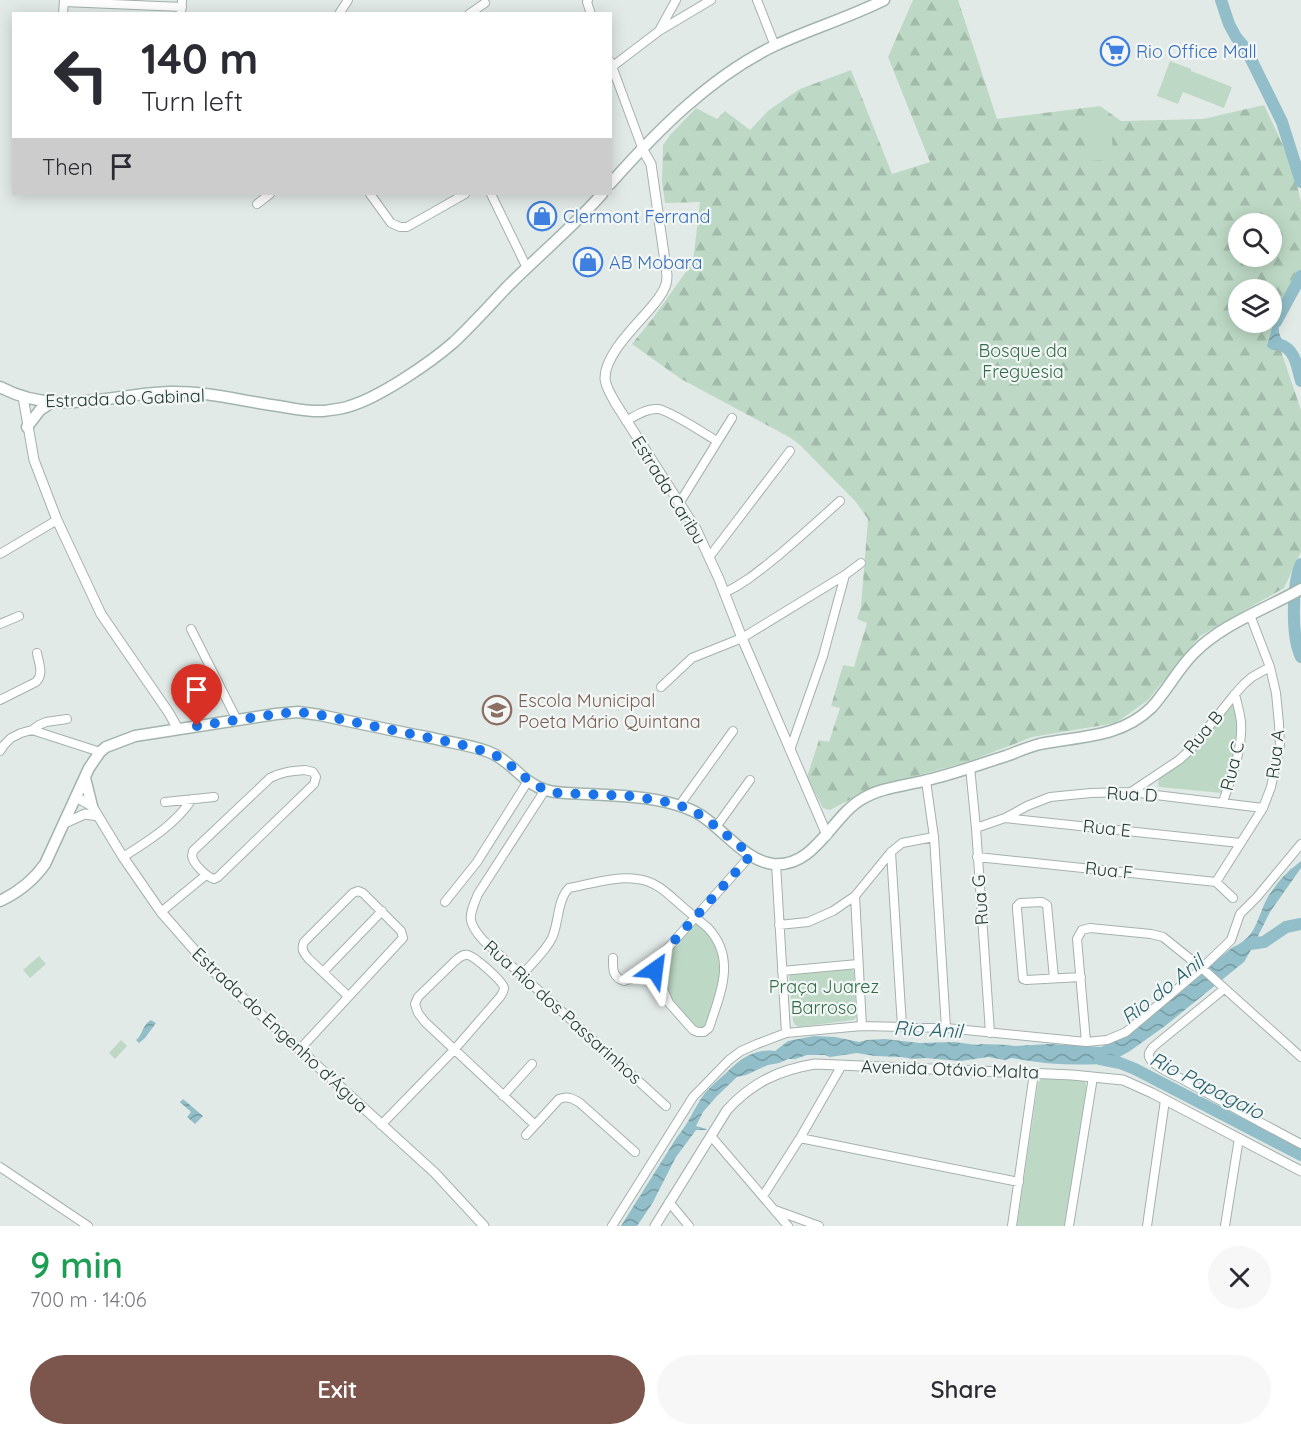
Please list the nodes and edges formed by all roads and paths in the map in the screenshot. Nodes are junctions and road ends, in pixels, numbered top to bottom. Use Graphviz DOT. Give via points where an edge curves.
graph roads {
  1 [pos="676,0"];
  2 [pos="711,0"];
  3 [pos="757,0"];
  4 [pos="884,0"];
  5 [pos="64,1"];
  6 [pos="485,3"];
  7 [pos="182,7"];
  8 [pos="472,12"];
  9 [pos="659,31"];
  10 [pos="775,46"];
  11 [pos="612,64"];
  12 [pos="643,150"];
  13 [pos="612,182"];
  14 [pos="269,195"];
  15 [pos="371,195"];
  16 [pos="463,195"];
  17 [pos="491,195"];
  18 [pos="601,195"];
  19 [pos="257,204"];
  20 [pos="527,268"];
  21 [pos="0,387"];
  22 [pos="23,397"];
  23 [pos="52,402"];
  24 [pos="732,418"];
  25 [pos="626,421"];
  26 [pos="27,427"];
  27 [pos="717,441"];
  28 [pos="790,451"];
  29 [pos="840,501"];
  30 [pos="680,502"];
  31 [pos="57,520"];
  32 [pos="0,554"];
  33 [pos="710,556"];
  34 [pos="861,563"];
  35 [pos="845,575"];
  36 [pos="1300,589"];
  37 [pos="724,592"];
  38 [pos="1250,615"];
  39 [pos="19,616"];
  40 [pos="0,624"];
  41 [pos="191,629"];
  42 [pos="742,638"];
  43 [pos="37,653"];
  44 [pos="1270,667"];
  45 [pos="661,687"];
  46 [pos="1234,694"];
  47 [pos="0,700"];
  48 [pos="67,719"];
  49 [pos="237,720"];
  50 [pos="178,729"];
  51 [pos="32,730"];
  52 [pos="733,731"];
  53 [pos="790,750"];
  54 [pos="0,751"];
  55 [pos="100,752"];
  56 [pos="970,766"];
  57 [pos="85,778"];
  58 [pos="528,780"];
  59 [pos="750,780"];
  60 [pos="926,781"];
  61 [pos="545,790"];
  62 [pos="1131,792"];
  63 [pos="76,797"];
  64 [pos="214,797"];
  65 [pos="192,799"];
  66 [pos="165,802"];
  67 [pos="1223,802"];
  68 [pos="679,806"];
  69 [pos="1263,808"];
  70 [pos="95,811"];
  71 [pos="1005,818"];
  72 [pos="65,823"];
  73 [pos="716,827"];
  74 [pos="976,828"];
  75 [pos="827,835"];
  76 [pos="933,837"];
  77 [pos="1240,843"];
  78 [pos="1301,844"];
  79 [pos="891,852"];
  80 [pos="751,855"];
  81 [pos="123,857"];
  82 [pos="977,857"];
  83 [pos="776,864"];
  84 [pos="206,875"];
  85 [pos="1216,882"];
  86 [pos="855,896"];
  87 [pos="1233,898"];
  88 [pos="0,901"];
  89 [pos="445,902"];
  90 [pos="382,911"];
  91 [pos="161,912"];
  92 [pos="695,918"];
  93 [pos="779,925"];
  94 [pos="613,958"];
  95 [pos="858,964"];
  96 [pos="1203,969"];
  97 [pos="655,970"];
  98 [pos="782,971"];
  99 [pos="322,972"];
  100 [pos="522,975"];
  101 [pos="1081,977"];
  102 [pos="1054,978"];
  103 [pos="1222,986"];
  104 [pos="348,996"];
  105 [pos="862,1026"];
  106 [pos="902,1026"];
  107 [pos="945,1028"];
  108 [pos="990,1033"];
  109 [pos="786,1034"];
  110 [pos="1086,1042"];
  111 [pos="300,1049"];
  112 [pos="454,1050"];
  113 [pos="1301,1057"];
  114 [pos="532,1064"];
  115 [pos="842,1065"];
  116 [pos="1034,1073"];
  117 [pos="1093,1077"];
  118 [pos="503,1096"];
  119 [pos="1165,1100"];
  120 [pos="666,1106"];
  121 [pos="381,1125"];
  122 [pos="535,1125"];
  123 [pos="526,1135"];
  124 [pos="711,1136"];
  125 [pos="800,1138"];
  126 [pos="1239,1138"];
  127 [pos="1301,1144"];
  128 [pos="635,1152"];
  129 [pos="0,1167"];
  130 [pos="1301,1171"];
  131 [pos="1019,1182"];
  132 [pos="763,1196"];
  133 [pos="669,1202"];
  134 [pos="775,1210"];
  135 [pos="88,1226"];
  136 [pos="484,1226"];
  137 [pos="612,1226"];
  138 [pos="655,1226"];
  139 [pos="688,1226"];
  140 [pos="788,1226"];
  141 [pos="819,1226"];
  142 [pos="1012,1226"];
  143 [pos="1069,1226"];
  144 [pos="1147,1226"];
  145 [pos="1225,1226"];
  1 -- 9 [label="street"];
  2 -- 9 [label="street"];
  3 -- 10 [label="street"];
  4 -- 10 [label="main road"];
  5 -- 7 [label="street"];
  6 -- 8 [label="street"];
  9 -- 11 [label="street"];
  10 -- 12 [label="main road" via="714,82"];
  11 -- 12 [label="street"];
  12 -- 13 [label="main road"];
  12 -- 25 [label="street, Estrada Caribu" via="651,164 667,275 660,296 618,346 607,368 608,390"];
  14 -- 19 [label="street"];
  15 -- 16 [label="street" via="392,223 400,227 407,227"];
  17 -- 20 [label="street"];
  18 -- 20 [label="main road, Estrada do Gabinal"];
  20 -- 23 [label="main road, Estrada do Gabinal" via="453,342 398,382 349,406 322,411 298,409 190,392"];
  21 -- 22 [label="main road, Estrada do Gabinal"];
  22 -- 23 [label="main road, Estrada do Gabinal"];
  22 -- 26 [label="street"];
  23 -- 26 [label="main road"];
  24 -- 27 [label="street"];
  25 -- 27 [label="street" via="658,409"];
  25 -- 30 [label="street, Estrada Caribu"];
  26 -- 31 [label="street" via="34,460"];
  27 -- 30 [label="street"];
  28 -- 33 [label="street"];
  29 -- 37 [label="street" via="743,584"];
  30 -- 33 [label="street, Estrada Caribu"];
  31 -- 32 [label="street"];
  31 -- 50 [label="street" via="101,614"];
  33 -- 37 [label="street, Estrada Caribu"];
  34 -- 35 [label="street"];
  35 -- 42 [label="street"];
  35 -- 53 [label="street" via="823,656"];
  36 -- 38 [label="main road"];
  37 -- 42 [label="street, Estrada Caribu"];
  38 -- 44 [label="street, Rua A"];
  38 -- 56 [label="main road" via="1204,643 1151,708 1123,728 1032,746"];
  39 -- 40 [label="street"];
  41 -- 49 [label="street"];
  42 -- 45 [label="street" via="692,658"];
  42 -- 53 [label="street, Estrada Caribu"];
  43 -- 47 [label="street" via="39,679"];
  44 -- 46 [label="street, Rua B"];
  44 -- 69 [label="street, Rua A" via="1280,746"];
  46 -- 62 [label="street, Rua B" via="1190,750"];
  46 -- 67 [label="street, Rua C" via="1240,739"];
  48 -- 51 [label="street" via="46,722"];
  49 -- 50 [label="main road"];
  49 -- 58 [label="main road" via="298,712 331,717 491,753"];
  50 -- 55 [label="main road" via="135,736"];
  51 -- 54 [label="street" via="11,738"];
  51 -- 55 [label="street"];
  52 -- 68 [label="street"];
  53 -- 75 [label="street, Estrada Caribu"];
  55 -- 57 [label="main road"];
  56 -- 60 [label="main road"];
  56 -- 74 [label="street, Rua G"];
  57 -- 63 [label="main road"];
  57 -- 70 [label="main road"];
  58 -- 61 [label="main road"];
  58 -- 89 [label="street" via="477,862"];
  59 -- 73 [label="street"];
  60 -- 75 [label="main road" via="862,798 844,811"];
  60 -- 76 [label="street"];
  61 -- 68 [label="main road" via="630,796"];
  61 -- 100 [label="street, Rua Rio dos Passarinhos" via="478,894 471,912 474,930"];
  62 -- 67 [label="street, Rua D"];
  62 -- 71 [label="street, Rua D" via="1055,796"];
  63 -- 70 [label="street, Estrada do Engenho d'Água"];
  63 -- 72 [label="main road"];
  64 -- 65 [label="street"];
  65 -- 66 [label="street"];
  65 -- 81 [label="street" via="159,833"];
  67 -- 69 [label="street, Rua D"];
  68 -- 73 [label="main road"];
  69 -- 77 [label="street, Rua A"];
  70 -- 72 [label="street"];
  70 -- 81 [label="street, Estrada do Engenho d'Água"];
  71 -- 74 [label="street, Rua E"];
  71 -- 77 [label="street, Rua E"];
  72 -- 88 [label="main road" via="35,878"];
  73 -- 80 [label="main road"];
  74 -- 82 [label="street, Rua G"];
  75 -- 83 [label="main road" via="793,862"];
  76 -- 79 [label="street" via="902,843"];
  76 -- 107 [label="street"];
  77 -- 85 [label="street, Rua A"];
  78 -- 96 [label="street" via="1240,914 1231,940"];
  79 -- 86 [label="street"];
  79 -- 106 [label="street"];
  80 -- 83 [label="main road"];
  80 -- 92 [label="street"];
  81 -- 91 [label="street, Estrada do Engenho d'Água"];
  82 -- 85 [label="street, Rua F"];
  82 -- 108 [label="street, Rua G"];
  83 -- 93 [label="street"];
  84 -- 84 [label="street" via="218,877 301,798 316,780 313,772 288,771 270,778 193,851 193,859"];
  84 -- 91 [label="street"];
  85 -- 87 [label="street"];
  86 -- 93 [label="street" via="814,920"];
  86 -- 95 [label="street"];
  90 -- 99 [label="street"];
  90 -- 99 [label="street" via="358,891 304,942 303,951"];
  90 -- 104 [label="street" via="402,931 403,938"];
  91 -- 111 [label="street, Estrada do Engenho d'Água" via="211,969"];
  92 -- 97 [label="street" via="657,960"];
  92 -- 97 [label="street" via="717,941 725,969 709,1028 704,1032 693,1030 669,1003"];
  92 -- 100 [label="street" via="661,887 640,879 569,888 562,899 553,936"];
  93 -- 98 [label="street"];
  94 -- 97 [label="street" via="614,973 624,981"];
  95 -- 98 [label="street"];
  95 -- 105 [label="street"];
  96 -- 101 [label="street" via="1158,935 1090,928 1082,930 1077,939"];
  96 -- 103 [label="street"];
  96 -- 110 [label="street" via="1126,1032 1107,1040"];
  98 -- 109 [label="street"];
  99 -- 104 [label="street"];
  100 -- 120 [label="street, Rua Rio dos Passarinhos"];
  101 -- 102 [label="street"];
  101 -- 110 [label="street"];
  102 -- 102 [label="street" via="1047,906 1042,902 1020,903 1017,909 1023,979"];
  103 -- 113 [label="street"];
  103 -- 127 [label="street" via="1153,1047 1149,1056 1160,1067"];
  104 -- 111 [label="street"];
  105 -- 106 [label="street"];
  105 -- 109 [label="street"];
  106 -- 107 [label="street"];
  107 -- 108 [label="street"];
  108 -- 110 [label="street"];
  109 -- 137 [label="street" via="741,1051 706,1082"];
  111 -- 121 [label="street, Estrada do Engenho d'Água"];
  112 -- 112 [label="street" via="500,997 504,987 467,955 455,961 415,1004 425,1022"];
  112 -- 118 [label="street"];
  112 -- 121 [label="street"];
  114 -- 118 [label="street"];
  115 -- 116 [label="street, Avenida Otávio Malta"];
  115 -- 124 [label="street, Avenida Otávio Malta" via="798,1067 763,1080 738,1098"];
  115 -- 125 [label="street"];
  116 -- 117 [label="street, Avenida Otávio Malta"];
  116 -- 131 [label="street"];
  117 -- 119 [label="street, Avenida Otávio Malta" via="1123,1080"];
  117 -- 143 [label="street"];
  118 -- 122 [label="street"];
  119 -- 126 [label="street, Avenida Otávio Malta"];
  119 -- 144 [label="street"];
  121 -- 136 [label="street, Estrada do Engenho d'Água" via="435,1173"];
  122 -- 123 [label="street"];
  122 -- 128 [label="street" via="560,1099 573,1098"];
  124 -- 132 [label="street"];
  124 -- 133 [label="street, Avenida Otávio Malta"];
  125 -- 131 [label="street"];
  125 -- 132 [label="street"];
  126 -- 130 [label="street, Avenida Otávio Malta"];
  126 -- 145 [label="street"];
  129 -- 135 [label="street"];
  131 -- 142 [label="street"];
  132 -- 134 [label="street"];
  133 -- 138 [label="street, Avenida Otávio Malta"];
  133 -- 139 [label="street"];
  134 -- 140 [label="street"];
  134 -- 141 [label="street"];
}
